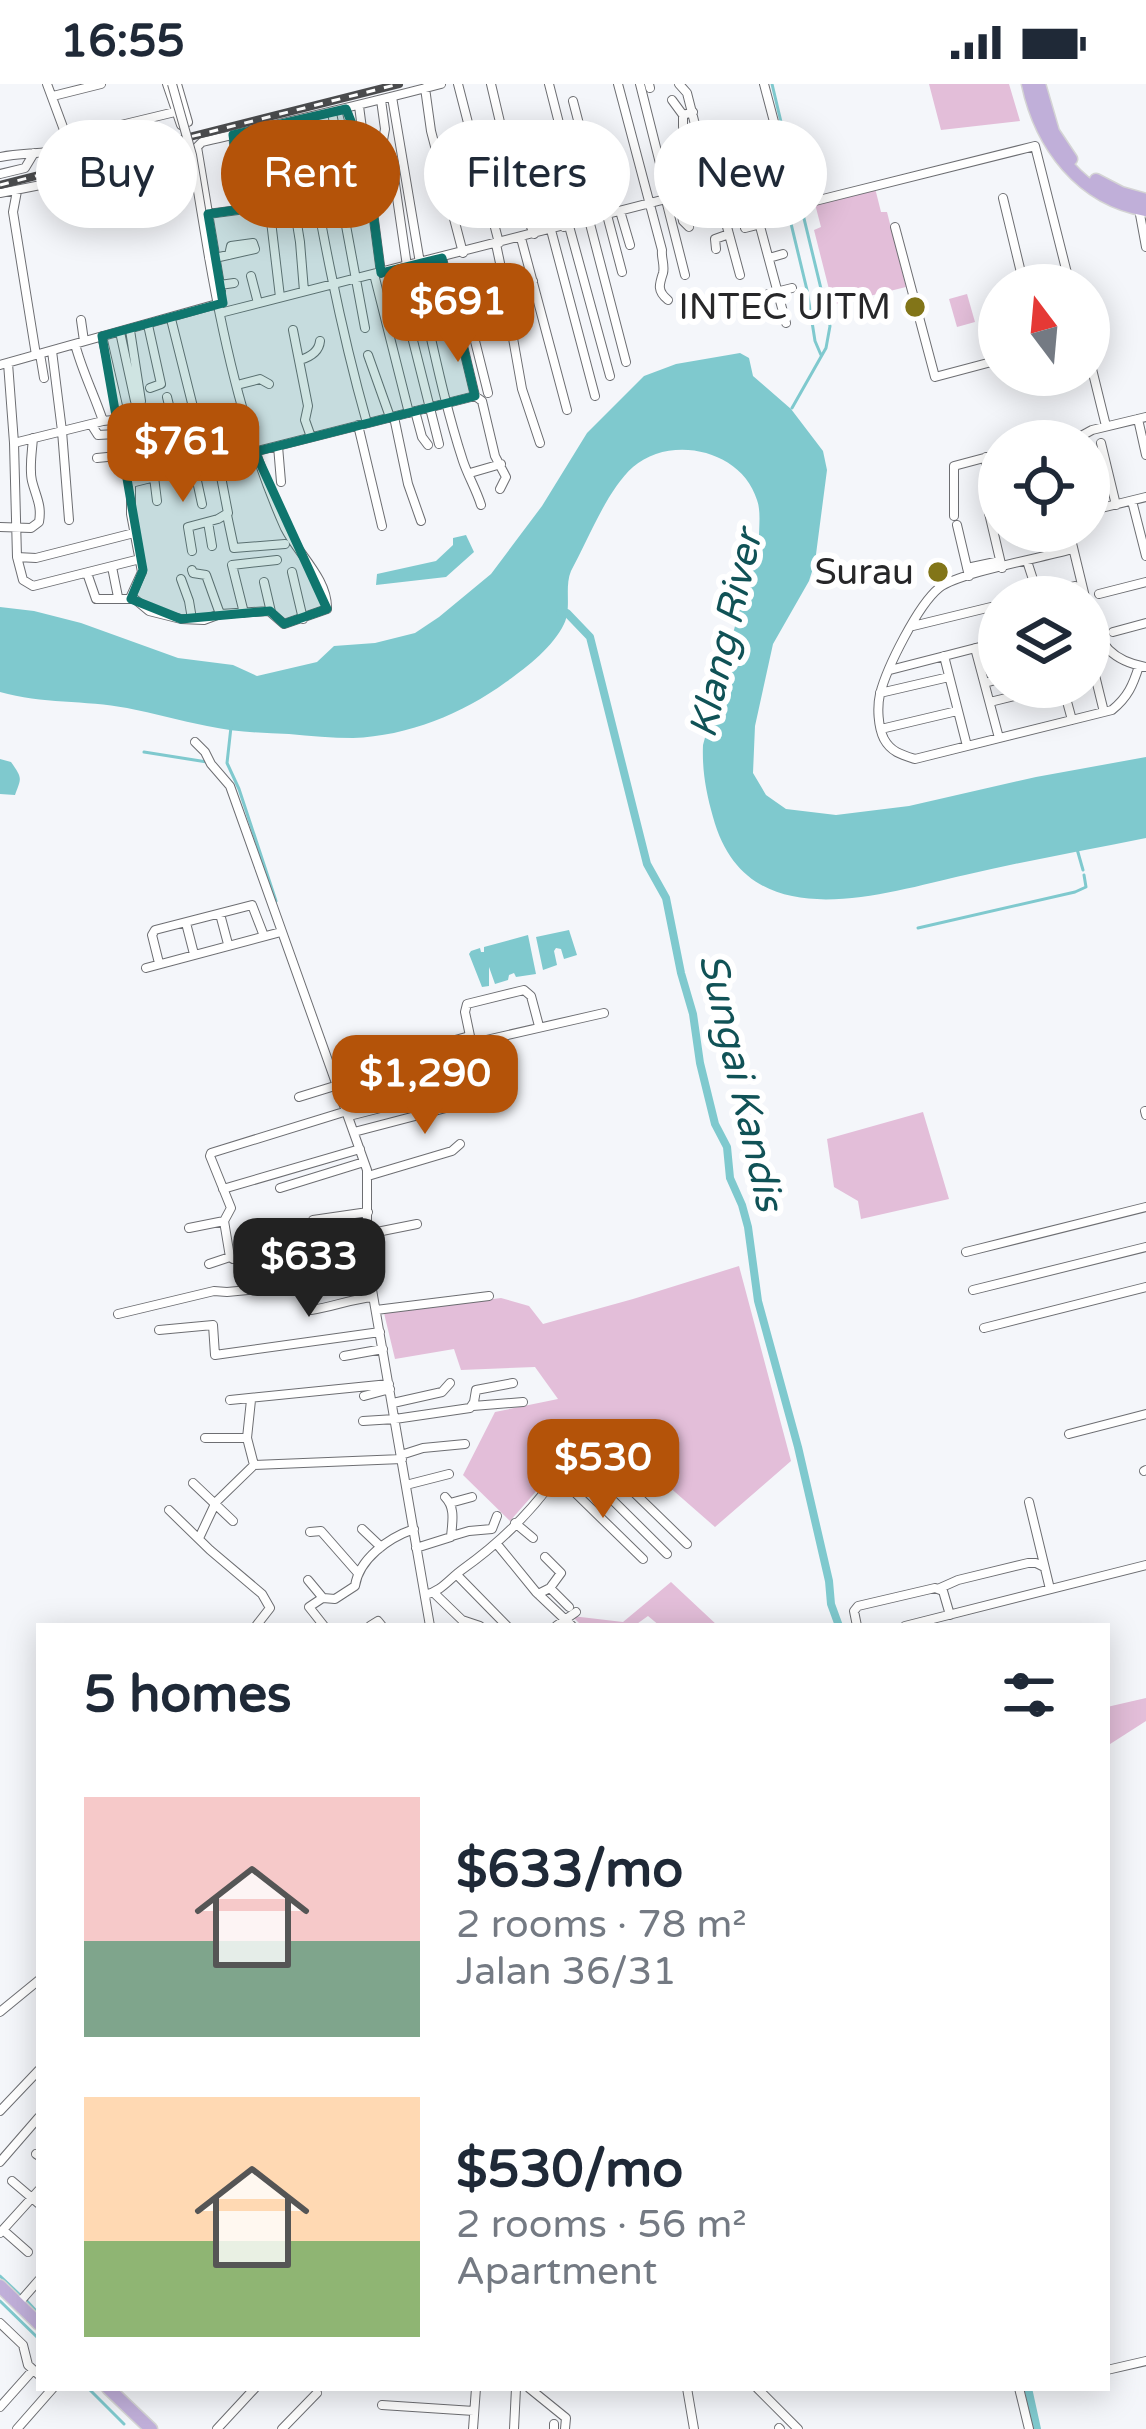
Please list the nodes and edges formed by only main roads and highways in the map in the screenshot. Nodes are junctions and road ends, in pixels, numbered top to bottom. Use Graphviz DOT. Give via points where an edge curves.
graph roads {
  1 [pos="1025,84"];
  2 [pos="1039,84"];
  3 [pos="1038,107"];
  4 [pos="1139,208"];
  5 [pos="0,2286"];
  6 [pos="36,2321"];
  7 [pos="110,2391"];
  8 [pos="110,2391"];
  9 [pos="147,2429"];
  1 -- 3 [label="main road"];
  2 -- 3 [label="main road"];
  3 -- 4 [label="main road" via="1074,161"];
  5 -- 6 [label="main road"];
  7 -- 9 [label="main road"];
  8 -- 9 [label="main road"];
}
